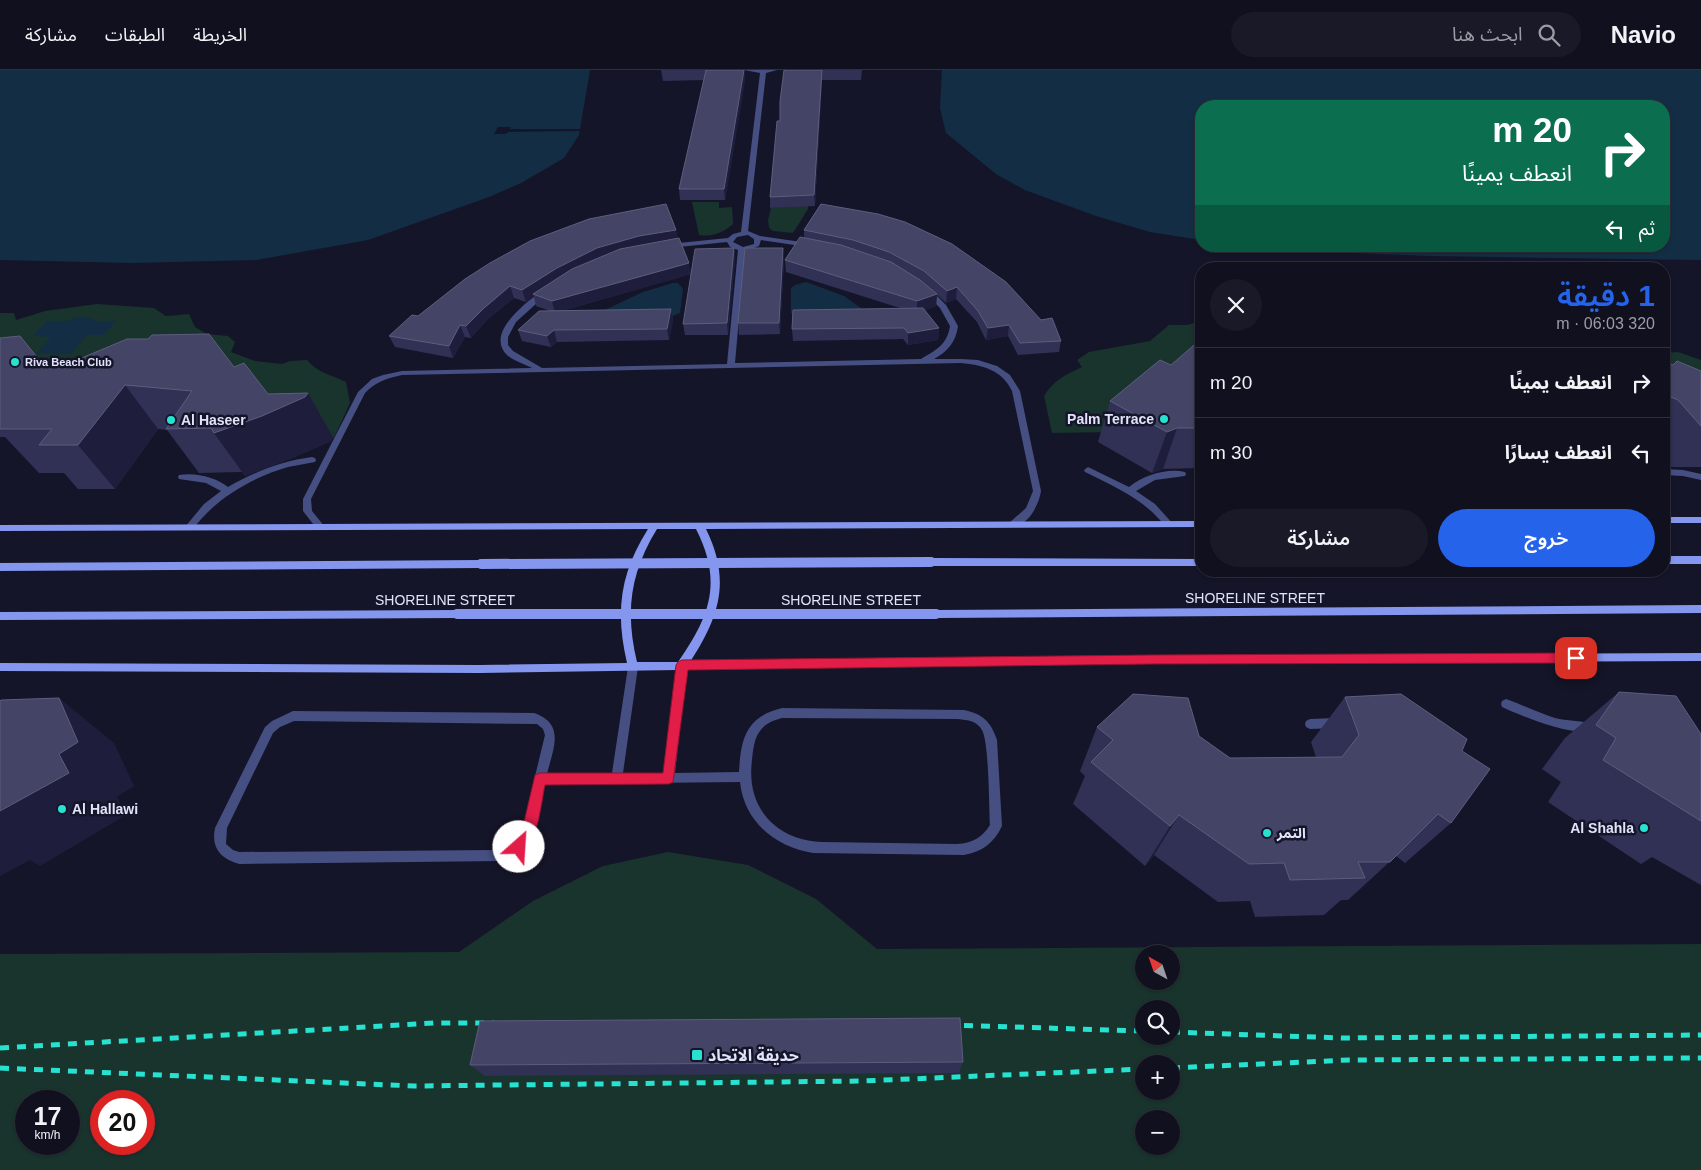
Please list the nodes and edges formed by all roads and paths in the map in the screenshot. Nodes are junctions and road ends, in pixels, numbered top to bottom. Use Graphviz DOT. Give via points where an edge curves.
graph roads {
  1 [pos="747,70"];
  2 [pos="774,70"];
  3 [pos="763,72"];
  4 [pos="744,233"];
  5 [pos="758,238"];
  6 [pos="730,240"];
  7 [pos="816,246"];
  8 [pos="659,247"];
  9 [pos="742,249"];
  10 [pos="918,284"];
  11 [pos="549,290"];
  12 [pos="922,361"];
  13 [pos="731,364"];
  14 [pos="540,369"];
  15 [pos="312,460"];
  16 [pos="1088,470"];
  17 [pos="1670,473"];
  18 [pos="1182,474"];
  19 [pos="182,477"];
  20 [pos="1701,477"];
  21 [pos="1130,491"];
  22 [pos="228,492"];
  23 [pos="1670,520"];
  24 [pos="1701,520"];
  25 [pos="1013,524"];
  26 [pos="1168,524"];
  27 [pos="1195,524"];
  28 [pos="655,525"];
  29 [pos="699,525"];
  30 [pos="320,527"];
  31 [pos="0,528"];
  32 [pos="190,528"];
  33 [pos="1670,560"];
  34 [pos="1701,560"];
  35 [pos="1195,563"];
  36 [pos="0,567"];
  37 [pos="1701,609"];
  38 [pos="0,616"];
  39 [pos="1701,658"];
  40 [pos="682,665"];
  41 [pos="0,667"];
  42 [pos="633,667"];
  43 [pos="1506,704"];
  44 [pos="1345,720"];
  45 [pos="1310,724"];
  46 [pos="1588,727"];
  47 [pos="669,778"];
  48 [pos="745,778"];
  49 [pos="540,779"];
  50 [pos="617,779"];
  1 -- 3 [label="street"];
  2 -- 3 [label="street"];
  3 -- 4 [label="street"];
  4 -- 5 [label="street"];
  4 -- 6 [label="street"];
  5 -- 7 [label="street"];
  5 -- 9 [label="street" via="757,245"];
  6 -- 8 [label="street"];
  6 -- 9 [label="street" via="732,246"];
  9 -- 13 [label="street"];
  10 -- 12 [label="street" via="943,307 954,326 952,338 944,348"];
  11 -- 14 [label="street" via="514,320 503,336 509,352"];
  12 -- 13 [label="street"];
  12 -- 25 [label="street" via="983,363 1002,371 1014,384 1037,491 1031,510"];
  13 -- 14 [label="street"];
  14 -- 30 [label="street" via="402,373 382,377 370,384 359,396 306,502 307,512"];
  15 -- 22 [label="street" via="280,466"];
  16 -- 21 [label="street"];
  17 -- 20 [label="street"];
  18 -- 21 [label="street" via="1150,477"];
  19 -- 22 [label="street" via="214,481"];
  21 -- 26 [label="street" via="1156,509"];
  22 -- 32 [label="street" via="205,508"];
  23 -- 24 [label="street"];
  25 -- 26 [label="street"];
  25 -- 29 [label="street"];
  26 -- 27 [label="street"];
  28 -- 29 [label="street"];
  28 -- 30 [label="street"];
  28 -- 42 [label="street" via="635,562 627,589 624,624"];
  29 -- 40 [label="street" via="716,566 716,590 700,641"];
  30 -- 32 [label="street"];
  31 -- 32 [label="street"];
  33 -- 34 [label="street"];
  35 -- 36 [label="street, bridge"];
  37 -- 38 [label="street, SHORELINE STREET, bridge"];
  39 -- 40 [label="street" via="1270,658"];
  40 -- 42 [label="street"];
  40 -- 47 [label="street"];
  41 -- 42 [label="street"];
  42 -- 50 [label="street"];
  43 -- 46 [label="street" via="1546,721"];
  44 -- 45 [label="street"];
  47 -- 48 [label="street"];
  47 -- 50 [label="street"];
  48 -- 48 [label="street" via="748,798 759,818 776,833 798,844 970,849 982,844 996,826 989,729 971,715 772,715 763,719 751,732"];
  49 -- 49 [label="street" via="550,735 546,723 534,718 293,716 276,724 265,737 220,828 218,839 228,855 239,858 504,855 525,840"];
  49 -- 50 [label="street"];
}
